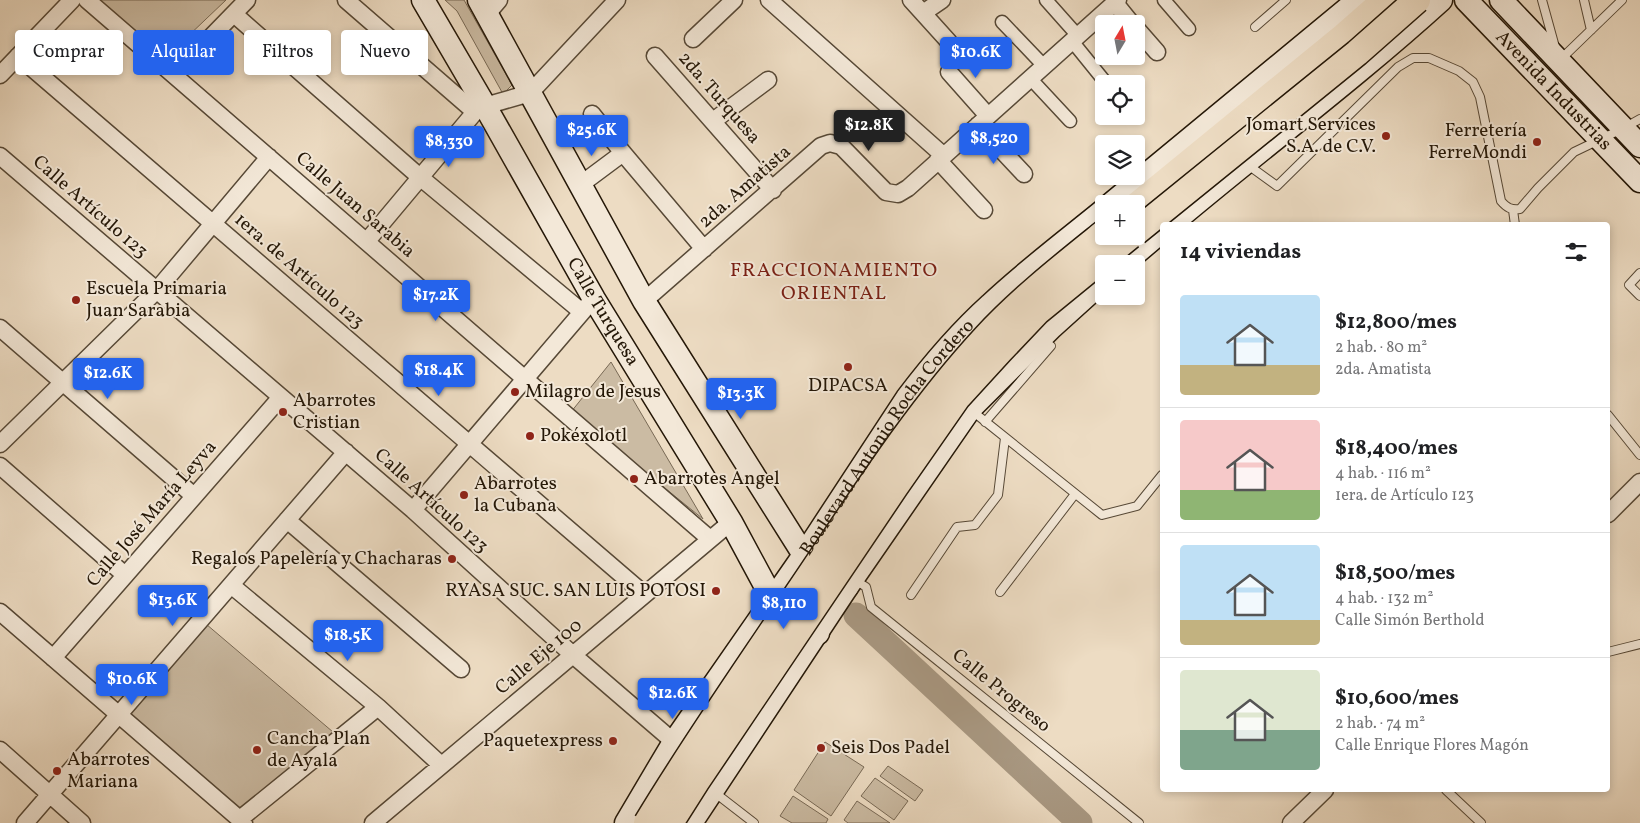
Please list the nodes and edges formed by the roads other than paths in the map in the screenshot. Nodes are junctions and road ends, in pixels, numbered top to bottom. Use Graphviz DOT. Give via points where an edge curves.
graph roads {
  1 [pos="72,0"];
  2 [pos="87,0"];
  3 [pos="247,0"];
  4 [pos="346,0"];
  5 [pos="423,0"];
  6 [pos="617,0"];
  7 [pos="734,0"];
  8 [pos="770,0"];
  9 [pos="911,0"];
  10 [pos="942,0"];
  11 [pos="1046,0"];
  12 [pos="1164,0"];
  13 [pos="1286,0"];
  14 [pos="1358,0"];
  15 [pos="1385,0"];
  16 [pos="1403,0"];
  17 [pos="1466,0"];
  18 [pos="1542,0"];
  19 [pos="1584,0"];
  20 [pos="1622,0"];
  21 [pos="1116,2"];
  22 [pos="488,5"];
  23 [pos="1428,5"];
  24 [pos="1506,5"];
  25 [pos="234,14"];
  26 [pos="923,14"];
  27 [pos="1125,15"];
  28 [pos="1484,19"];
  29 [pos="1002,22"];
  30 [pos="1255,27"];
  31 [pos="1189,29"];
  32 [pos="43,30"];
  33 [pos="218,30"];
  34 [pos="1591,30"];
  35 [pos="1075,38"];
  36 [pos="1145,38"];
  37 [pos="693,39"];
  38 [pos="133,40"];
  39 [pos="1397,40"];
  40 [pos="949,42"];
  41 [pos="1157,52"];
  42 [pos="655,56"];
  43 [pos="15,59"];
  44 [pos="1559,61"];
  45 [pos="1044,66"];
  46 [pos="949,72"];
  47 [pos="0,75"];
  48 [pos="40,75"];
  49 [pos="174,75"];
  50 [pos="1100,75"];
  51 [pos="1030,78"];
  52 [pos="768,80"];
  53 [pos="530,93"];
  54 [pos="480,109"];
  55 [pos="592,114"];
  56 [pos="983,121"];
  57 [pos="1070,121"];
  58 [pos="713,122"];
  59 [pos="1632,123"];
  60 [pos="1599,139"];
  61 [pos="1640,146"];
  62 [pos="623,153"];
  63 [pos="0,156"];
  64 [pos="269,157"];
  65 [pos="941,158"];
  66 [pos="1244,162"];
  67 [pos="1024,174"];
  68 [pos="421,178"];
  69 [pos="1640,182"];
  70 [pos="580,185"];
  71 [pos="773,190"];
  72 [pos="1122,195"];
  73 [pos="1145,199"];
  74 [pos="984,210"];
  75 [pos="1513,210"];
  76 [pos="1095,217"];
  77 [pos="1174,222"];
  78 [pos="1515,222"];
  79 [pos="213,223"];
  80 [pos="1145,225"];
  81 [pos="1160,233"];
  82 [pos="1095,240"];
  83 [pos="367,241"];
  84 [pos="1119,245"];
  85 [pos="704,249"];
  86 [pos="1134,255"];
  87 [pos="1640,273"];
  88 [pos="1095,288"];
  89 [pos="157,290"];
  90 [pos="1640,296"];
  91 [pos="644,301"];
  92 [pos="588,305"];
  93 [pos="0,328"];
  94 [pos="1051,346"];
  95 [pos="526,378"];
  96 [pos="64,382"];
  97 [pos="281,397"];
  98 [pos="976,414"];
  99 [pos="1610,418"];
  100 [pos="1005,438"];
  101 [pos="0,444"];
  102 [pos="469,444"];
  103 [pos="346,452"];
  104 [pos="1640,455"];
  105 [pos="0,466"];
  106 [pos="1160,477"];
  107 [pos="1640,482"];
  108 [pos="1075,494"];
  109 [pos="194,496"];
  110 [pos="836,506"];
  111 [pos="413,510"];
  112 [pos="1610,512"];
  113 [pos="287,520"];
  114 [pos="731,522"];
  115 [pos="882,537"];
  116 [pos="710,539"];
  117 [pos="804,555"];
  118 [pos="125,575"];
  119 [pos="853,583"];
  120 [pos="231,585"];
  121 [pos="1000,592"];
  122 [pos="644,594"];
  123 [pos="911,595"];
  124 [pos="773,600"];
  125 [pos="0,612"];
  126 [pos="818,632"];
  127 [pos="1640,644"];
  128 [pos="1610,652"];
  129 [pos="734,653"];
  130 [pos="573,655"];
  131 [pos="53,658"];
  132 [pos="462,669"];
  133 [pos="783,685"];
  134 [pos="378,707"];
  135 [pos="118,714"];
  136 [pos="674,742"];
  137 [pos="0,750"];
  138 [pos="441,765"];
  139 [pos="712,790"];
  140 [pos="1323,792"];
  141 [pos="1448,792"];
  142 [pos="49,794"];
  143 [pos="242,821"];
  144 [pos="25,823"];
  145 [pos="82,823"];
  146 [pos="374,823"];
  147 [pos="626,823"];
  148 [pos="647,823"];
  149 [pos="670,823"];
  150 [pos="691,823"];
  151 [pos="754,823"];
  152 [pos="1139,823"];
  153 [pos="1291,823"];
  154 [pos="1481,823"];
  1 -- 32 [label="street"];
  2 -- 38 [label="street, Calle Juan Sarabia"];
  3 -- 25 [label="street"];
  4 -- 54 [label="street"];
  5 -- 54 [label="main road, Calle Turquesa"];
  6 -- 53 [label="street"];
  7 -- 37 [label="street"];
  8 -- 65 [label="street"];
  9 -- 26 [label="street"];
  10 -- 26 [label="street"];
  11 -- 35 [label="street"];
  12 -- 31 [label="street"];
  13 -- 30 [label="lane"];
  14 -- 72 [label="main road"];
  15 -- 73 [label="highway"];
  16 -- 39 [label="main road" via="1407,16"];
  17 -- 28 [label="main road, Avenida Industrias"];
  18 -- 44 [label="lane"];
  19 -- 34 [label="lane"];
  20 -- 34 [label="lane"];
  21 -- 27 [label="street"];
  21 -- 35 [label="street"];
  22 -- 53 [label="main road"];
  23 -- 28 [label="main road" via="1463,8"];
  23 -- 39 [label="main road"];
  23 -- 80 [label="highway, bridge" via="1356,53"];
  24 -- 44 [label="main road, Avenida Industrias"];
  25 -- 33 [label="street"];
  25 -- 68 [label="street"];
  26 -- 40 [label="street"];
  28 -- 60 [label="main road, Avenida Industrias"];
  29 -- 45 [label="street"];
  34 -- 44 [label="lane"];
  35 -- 45 [label="street"];
  35 -- 50 [label="street"];
  36 -- 41 [label="street"];
  39 -- 66 [label="main road"];
  42 -- 58 [label="street, 2da. Turquesa"];
  43 -- 47 [label="street"];
  44 -- 59 [label="main road, Avenida Industrias"];
  45 -- 51 [label="street"];
  46 -- 56 [label="street"];
  48 -- 79 [label="street, 1era. de Artículo 123"];
  49 -- 64 [label="street, Calle Juan Sarabia"];
  51 -- 56 [label="street"];
  51 -- 57 [label="street"];
  52 -- 58 [label="street"];
  53 -- 54 [label="street"];
  53 -- 70 [label="main road"];
  54 -- 68 [label="street"];
  54 -- 92 [label="main road, Calle Turquesa"];
  55 -- 62 [label="street"];
  56 -- 65 [label="street"];
  56 -- 67 [label="street"];
  58 -- 71 [label="street, 2da. Turquesa"];
  59 -- 60 [label="lane"];
  59 -- 61 [label="main road, Avenida Industrias"];
  60 -- 69 [label="main road, Avenida Industrias"];
  60 -- 75 [label="lane" via="1574,152 1520,209"];
  62 -- 70 [label="street"];
  62 -- 85 [label="street"];
  63 -- 89 [label="street, Calle Artículo 123"];
  64 -- 79 [label="street"];
  64 -- 83 [label="street, Calle Juan Sarabia"];
  65 -- 71 [label="street, 2da. Amatista" via="898,194 886,192 841,146 830,143 821,146"];
  65 -- 74 [label="street"];
  66 -- 75 [label="lane" via="1278,186 1398,67 1413,58 1429,58 1459,71 1473,82 1480,97 1500,201"];
  66 -- 77 [label="main road"];
  68 -- 83 [label="street"];
  68 -- 92 [label="street"];
  70 -- 91 [label="main road"];
  71 -- 85 [label="street, 2da. Amatista"];
  75 -- 78 [label="lane"];
  76 -- 110 [label="main road, Boulevard Antonio Rocha Cordero" via="989,305 945,351 906,398"];
  79 -- 89 [label="street"];
  79 -- 102 [label="street, 1era. de Artículo 123"];
  81 -- 86 [label="main road"];
  82 -- 148 [label="highway, Boulevard Antonio Rocha Cordero, bridge" via="1018,304 922,412 684,762"];
  83 -- 95 [label="street, Calle Juan Sarabia"];
  84 -- 149 [label="highway, Boulevard Antonio Rocha Cordero, bridge" via="1037,312 957,398"];
  85 -- 91 [label="street, 2da. Amatista"];
  87 -- 90 [label="lane" via="1629,285"];
  88 -- 98 [label="main road" via="1052,327"];
  89 -- 96 [label="street"];
  89 -- 97 [label="street, Calle Artículo 123"];
  91 -- 117 [label="main road"];
  92 -- 95 [label="street"];
  92 -- 114 [label="main road, Calle Turquesa"];
  93 -- 96 [label="street"];
  94 -- 98 [label="lane"];
  95 -- 102 [label="street"];
  95 -- 116 [label="street, Calle Juan Sarabia"];
  96 -- 101 [label="street"];
  96 -- 109 [label="street"];
  97 -- 103 [label="street, Calle Artículo 123"];
  97 -- 109 [label="street, Calle José María Leyva"];
  98 -- 100 [label="lane"];
  98 -- 115 [label="main road"];
  98 -- 119 [label="lane"];
  99 -- 104 [label="lane"];
  100 -- 108 [label="lane"];
  100 -- 123 [label="lane" via="998,496 975,525 957,527"];
  102 -- 111 [label="street"];
  102 -- 122 [label="street, 1era. de Artículo 123"];
  103 -- 111 [label="street, Calle Artículo 123"];
  103 -- 113 [label="street"];
  105 -- 118 [label="street"];
  106 -- 108 [label="lane" via="1137,506 1102,515"];
  107 -- 112 [label="street"];
  108 -- 121 [label="lane"];
  109 -- 118 [label="street, Calle José María Leyva"];
  110 -- 115 [label="main road" via="832,519 834,528 845,543 863,547"];
  110 -- 117 [label="main road, Boulevard Antonio Rocha Cordero"];
  111 -- 130 [label="street, Calle Artículo 123"];
  113 -- 120 [label="street"];
  113 -- 132 [label="street"];
  114 -- 116 [label="street, Calle Eje 100"];
  114 -- 124 [label="main road, Calle Turquesa"];
  115 -- 119 [label="main road"];
  116 -- 122 [label="street, Calle Eje 100"];
  117 -- 119 [label="main road"];
  117 -- 124 [label="main road, Boulevard Antonio Rocha Cordero"];
  118 -- 131 [label="street, Calle José María Leyva"];
  119 -- 126 [label="main road"];
  119 -- 152 [label="lane, Calle Progreso" via="866,587 871,607"];
  120 -- 134 [label="street"];
  120 -- 135 [label="street"];
  122 -- 130 [label="street, Calle Eje 100"];
  124 -- 126 [label="main road, Calle Turquesa"];
  124 -- 129 [label="main road, Boulevard Antonio Rocha Cordero"];
  125 -- 131 [label="street"];
  126 -- 133 [label="main road"];
  127 -- 128 [label="lane"];
  129 -- 133 [label="main road" via="749,642 774,645 785,658 787,666"];
  129 -- 136 [label="main road, Boulevard Antonio Rocha Cordero"];
  130 -- 136 [label="street, Calle Artículo 123"];
  130 -- 138 [label="street, Calle Eje 100"];
  131 -- 135 [label="street"];
  133 -- 139 [label="main road"];
  134 -- 138 [label="street"];
  134 -- 143 [label="street"];
  135 -- 142 [label="street"];
  135 -- 143 [label="street"];
  136 -- 147 [label="main road, Boulevard Antonio Rocha Cordero"];
  137 -- 142 [label="street"];
  138 -- 146 [label="street, Calle Eje 100"];
  139 -- 150 [label="main road"];
  139 -- 151 [label="lane"];
  140 -- 153 [label="street"];
  141 -- 154 [label="lane"];
  142 -- 144 [label="street"];
  142 -- 145 [label="street"];
}
